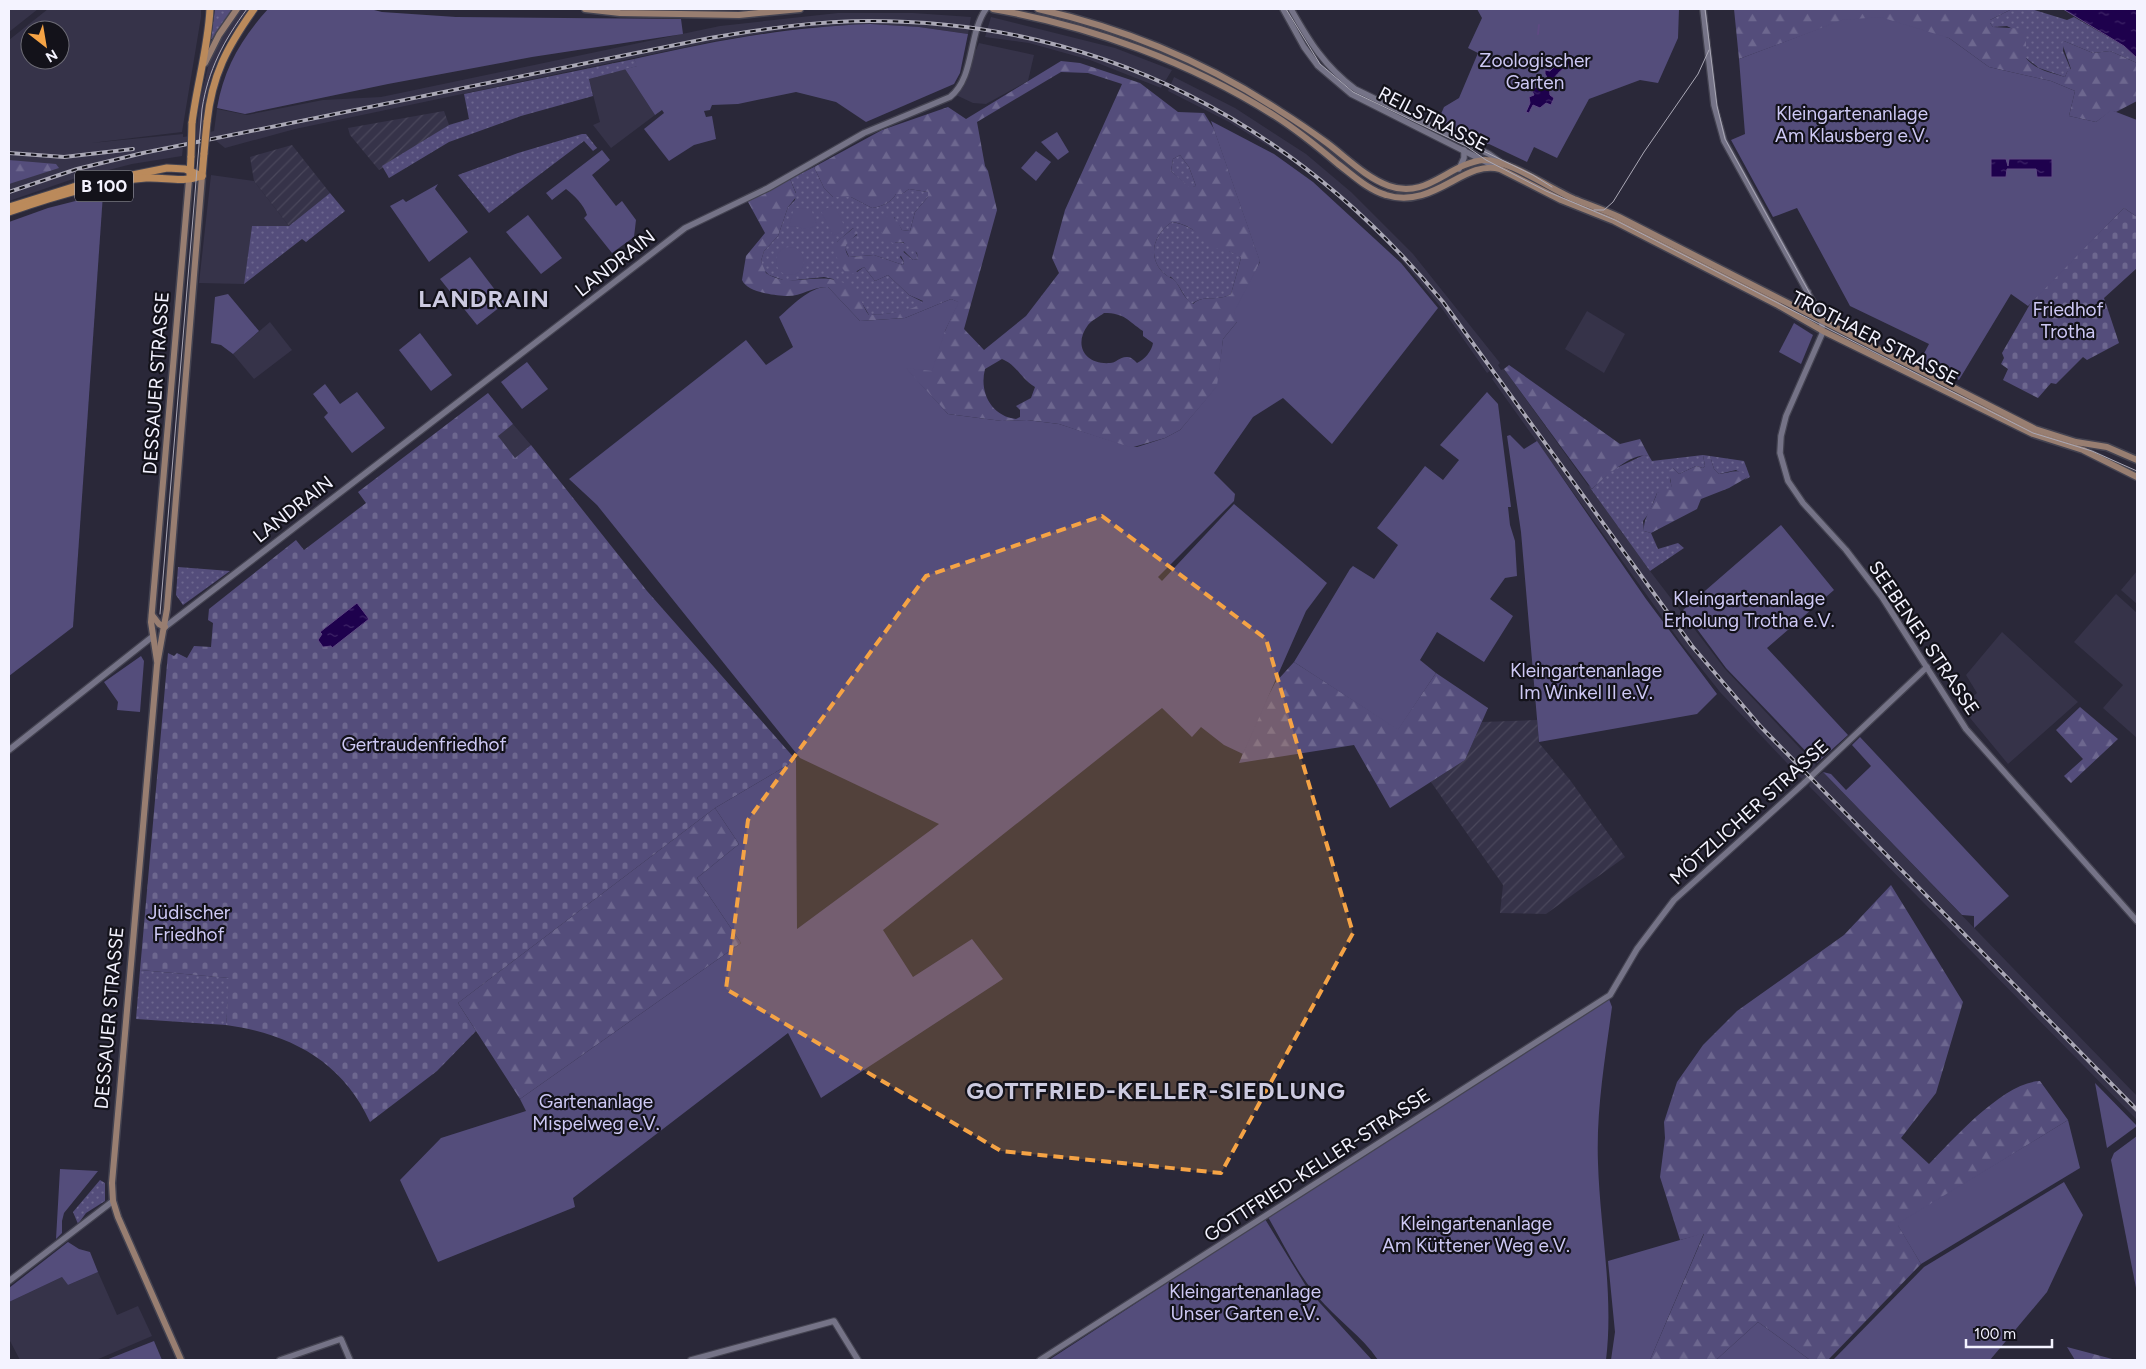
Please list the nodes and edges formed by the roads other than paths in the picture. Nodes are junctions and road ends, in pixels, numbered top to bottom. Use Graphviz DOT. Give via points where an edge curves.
graph roads {
  1 [pos="210,9"];
  2 [pos="237,9"];
  3 [pos="254,9"];
  4 [pos="585,9"];
  5 [pos="800,9"];
  6 [pos="986,9"];
  7 [pos="993,9"];
  8 [pos="1038,9"];
  9 [pos="1283,9"];
  10 [pos="1291,9"];
  11 [pos="1704,9"];
  12 [pos="205,63"];
  13 [pos="1464,150"];
  14 [pos="191,157"];
  15 [pos="1483,160"];
  16 [pos="1501,166"];
  17 [pos="177,168"];
  18 [pos="1459,169"];
  19 [pos="190,171"];
  20 [pos="202,176"];
  21 [pos="189,180"];
  22 [pos="9,207"];
  23 [pos="9,212"];
  24 [pos="1604,213"];
  25 [pos="1808,292"];
  26 [pos="1795,307"];
  27 [pos="1822,320"];
  28 [pos="1823,331"];
  29 [pos="2137,460"];
  30 [pos="2137,477"];
  31 [pos="152,615"];
  32 [pos="165,627"];
  33 [pos="152,637"];
  34 [pos="157,665"];
  35 [pos="1927,667"];
  36 [pos="9,750"];
  37 [pos="2137,921"];
  38 [pos="1610,995"];
  39 [pos="113,1201"];
  40 [pos="9,1281"];
  41 [pos="181,1360"];
  42 [pos="280,1360"];
  43 [pos="350,1360"];
  44 [pos="691,1360"];
  45 [pos="858,1360"];
  46 [pos="1040,1360"];
  1 -- 12 [label="main road, DESSAUER STRASSE"];
  2 -- 12 [label="main road"];
  3 -- 20 [label="main road, DESSAUER STRASSE, bridge" via="219,64 206,122"];
  4 -- 5 [label="main road" via="628,14 739,15"];
  6 -- 32 [label="street, LANDRAIN" via="979,20 960,88 950,97 864,133 768,188 685,228"];
  7 -- 16 [label="main road" via="1112,38 1181,67 1274,116 1362,182 1386,195 1417,197 1435,192 1473,172"];
  8 -- 18 [label="main road" via="1111,29 1213,72 1267,102 1386,185 1402,189 1419,188"];
  9 -- 13 [label="street, REILSTRASSE" via="1304,47 1334,81 1351,94"];
  10 -- 16 [label="street, REILSTRASSE" via="1320,58 1355,89 1490,154"];
  11 -- 25 [label="street, SEEBENER STRASSE" via="1714,105 1724,141"];
  12 -- 14 [label="main road, DESSAUER STRASSE, bridge" via="195,102"];
  13 -- 15 [label="street, REILSTRASSE"];
  13 -- 18 [label="street"];
  14 -- 17 [label="main road" via="185,165"];
  14 -- 19 [label="main road, DESSAUER STRASSE"];
  15 -- 16 [label="main road"];
  15 -- 18 [label="main road"];
  16 -- 24 [label="main road, REILSTRASSE"];
  17 -- 19 [label="main road, B 100"];
  17 -- 22 [label="main road, B 100" via="73,187"];
  19 -- 20 [label="main road"];
  19 -- 21 [label="main road, DESSAUER STRASSE"];
  20 -- 21 [label="main road, B 100"];
  20 -- 32 [label="main road, DESSAUER STRASSE"];
  21 -- 23 [label="main road, B 100" via="146,178 78,191"];
  21 -- 31 [label="main road, DESSAUER STRASSE"];
  24 -- 26 [label="main road, TROTHAER STRASSE"];
  24 -- 28 [label="main road, TROTHAER STRASSE"];
  25 -- 26 [label="street" via="1805,303"];
  25 -- 27 [label="street, SEEBENER STRASSE"];
  26 -- 27 [label="main road, TROTHAER STRASSE"];
  27 -- 28 [label="street, SEEBENER STRASSE"];
  27 -- 29 [label="main road, TROTHAER STRASSE" via="2035,429 2076,442 2107,447"];
  28 -- 30 [label="main road, TROTHAER STRASSE" via="2033,434 2083,450"];
  28 -- 35 [label="street, SEEBENER STRASSE" via="1786,416 1780,444 1782,467 1794,492 1870,581"];
  31 -- 32 [label="main road"];
  31 -- 33 [label="main road, DESSAUER STRASSE"];
  32 -- 33 [label="main road"];
  32 -- 34 [label="main road, DESSAUER STRASSE"];
  33 -- 34 [label="main road, DESSAUER STRASSE"];
  33 -- 36 [label="street"];
  34 -- 39 [label="main road, DESSAUER STRASSE" via="114,1156"];
  35 -- 37 [label="street, SEEBENER STRASSE" via="1966,729"];
  35 -- 38 [label="street, MÖTZLICHER STRASSE" via="1674,900 1637,949"];
  38 -- 46 [label="street, GOTTFRIED-KELLER-STRASSE"];
  39 -- 40 [label="street"];
  39 -- 41 [label="main road, DESSAUER STRASSE"];
  42 -- 43 [label="street" via="341,1339"];
  44 -- 45 [label="street" via="834,1322"];
}
